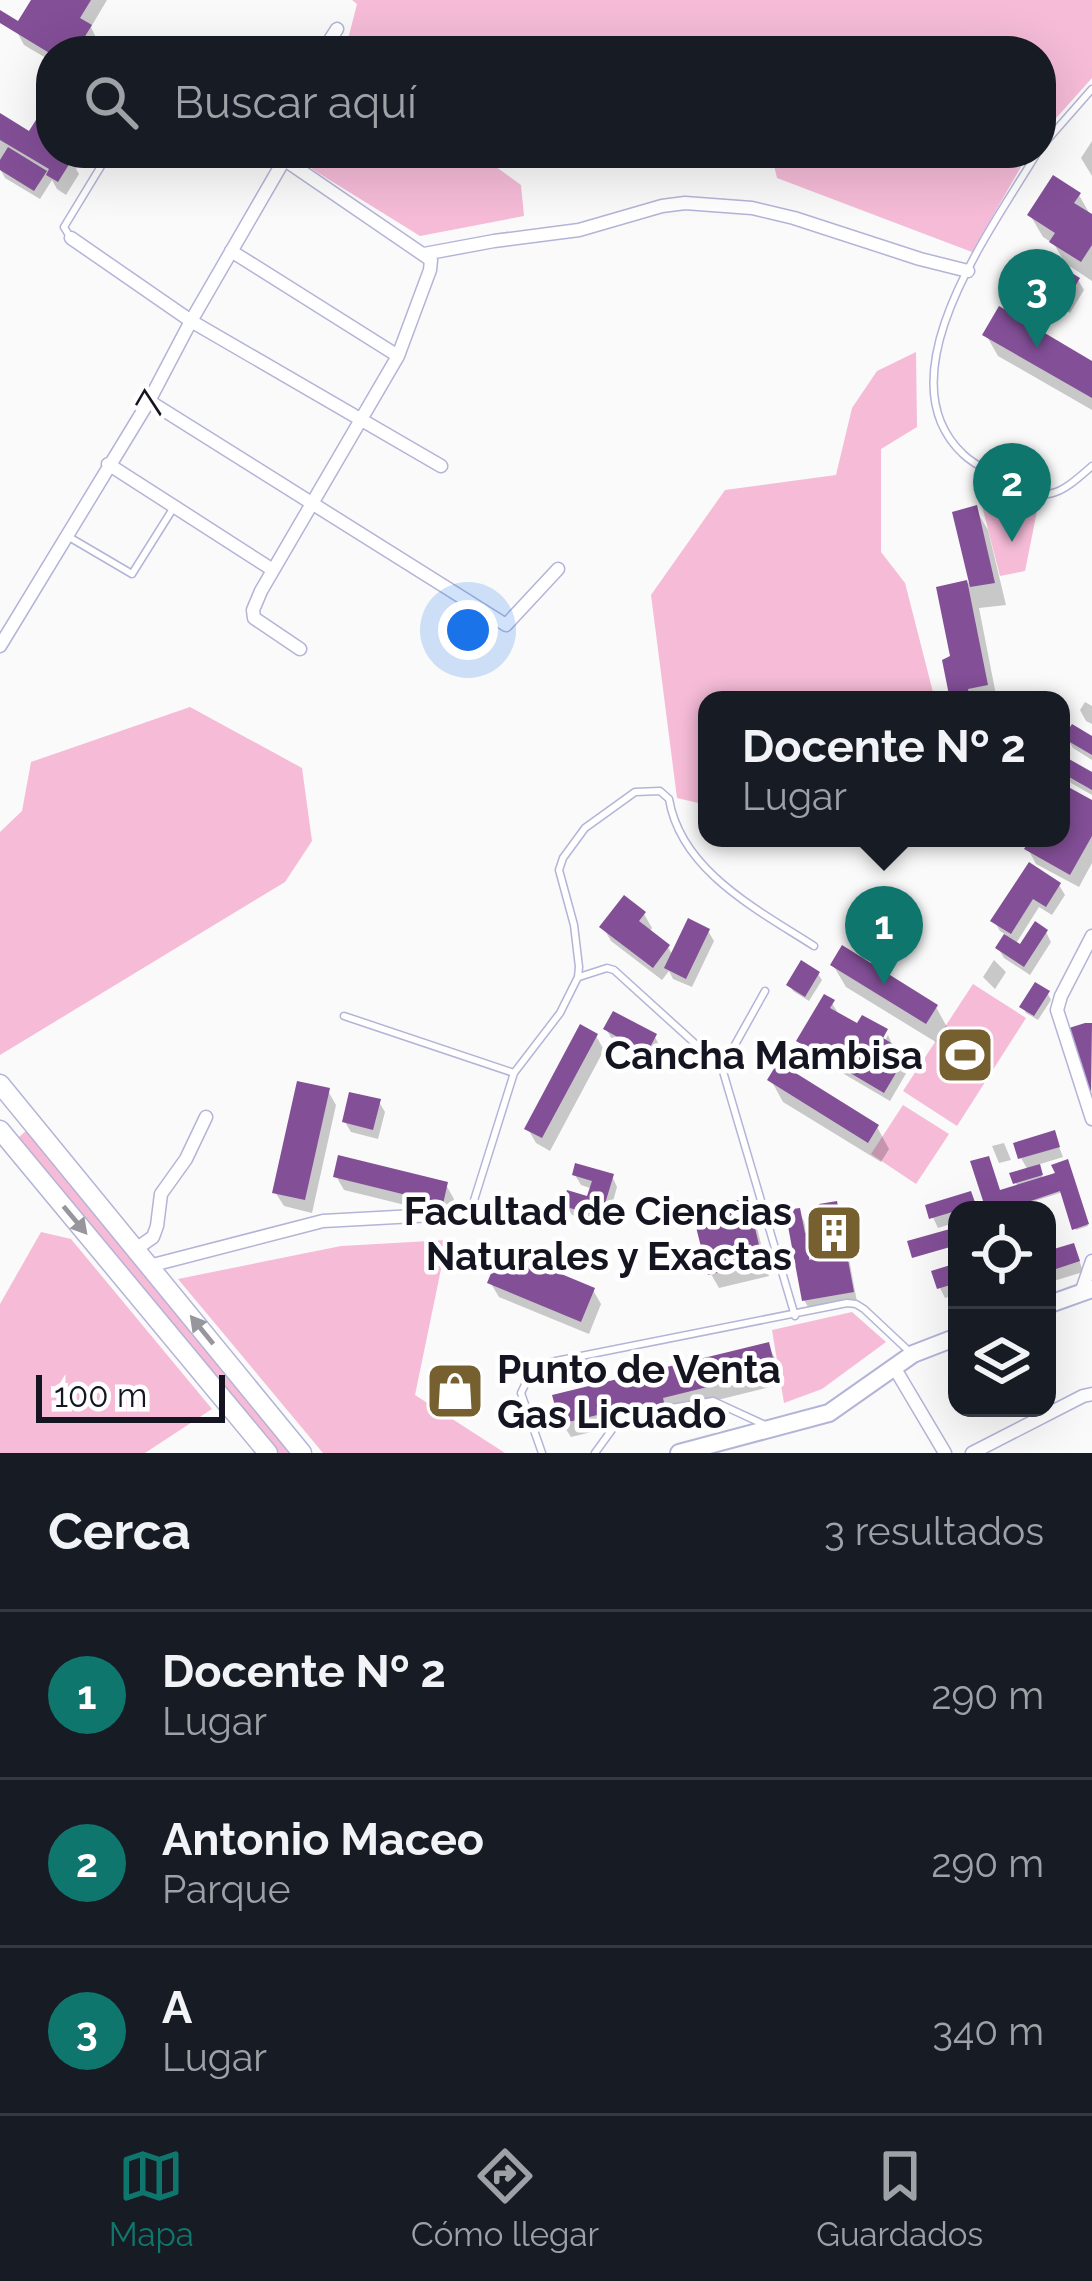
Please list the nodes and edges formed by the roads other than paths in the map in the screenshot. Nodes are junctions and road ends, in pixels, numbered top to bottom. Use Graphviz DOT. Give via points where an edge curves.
graph roads {
  1 [pos="337,29"];
  2 [pos="333,36"];
  3 [pos="1092,89"];
  4 [pos="1056,130"];
  5 [pos="100,168"];
  6 [pos="279,168"];
  7 [pos="301,168"];
  8 [pos="1028,168"];
  9 [pos="70,238"];
  10 [pos="231,250"];
  11 [pos="422,254"];
  12 [pos="968,271"];
  13 [pos="191,321"];
  14 [pos="398,356"];
  15 [pos="149,401"];
  16 [pos="361,422"];
  17 [pos="108,464"];
  18 [pos="441,466"];
  19 [pos="1092,466"];
  20 [pos="312,504"];
  21 [pos="174,507"];
  22 [pos="66,536"];
  23 [pos="558,568"];
  24 [pos="273,570"];
  25 [pos="0,646"];
  26 [pos="300,649"];
  27 [pos="1091,941"];
  28 [pos="814,946"];
  29 [pos="578,977"];
  30 [pos="766,991"];
  31 [pos="344,1016"];
  32 [pos="722,1068"];
  33 [pos="514,1073"];
  34 [pos="0,1084"];
  35 [pos="206,1117"];
  36 [pos="1092,1119"];
  37 [pos="31,1120"];
  38 [pos="3,1138"];
  39 [pos="470,1213"];
  40 [pos="136,1249"];
  41 [pos="1092,1261"];
  42 [pos="149,1266"];
  43 [pos="1086,1291"];
  44 [pos="1056,1302"];
  45 [pos="795,1316"];
  46 [pos="948,1340"];
  47 [pos="913,1354"];
  48 [pos="894,1367"];
  49 [pos="1092,1394"];
  50 [pos="665,1408"];
  51 [pos="649,1412"];
  52 [pos="772,1429"];
  53 [pos="268,1453"];
  54 [pos="302,1453"];
  55 [pos="542,1453"];
  56 [pos="595,1453"];
  57 [pos="679,1453"];
  58 [pos="945,1453"];
  59 [pos="972,1453"];
  1 -- 2 [label="street"];
  3 -- 4 [label="lane"];
  5 -- 9 [label="lane" via="64,227"];
  6 -- 10 [label="street, 7"];
  7 -- 11 [label="street"];
  8 -- 12 [label="lane"];
  9 -- 13 [label="street"];
  10 -- 13 [label="street, 7"];
  10 -- 14 [label="street"];
  11 -- 12 [label="street" via="579,230 685,202 773,213"];
  11 -- 14 [label="street" via="430,270"];
  12 -- 19 [label="lane" via="934,369 950,437 974,463 1047,495"];
  13 -- 15 [label="street, 7"];
  13 -- 16 [label="street"];
  14 -- 16 [label="street"];
  15 -- 17 [label="street, 7"];
  15 -- 20 [label="street"];
  16 -- 18 [label="street"];
  16 -- 20 [label="street"];
  17 -- 21 [label="street"];
  17 -- 22 [label="street, 7"];
  20 -- 23 [label="street" via="506,625"];
  20 -- 24 [label="street"];
  21 -- 22 [label="lane" via="132,574"];
  21 -- 24 [label="street"];
  22 -- 25 [label="street, 7"];
  24 -- 26 [label="street" via="254,618"];
  27 -- 36 [label="street" via="1057,1010"];
  28 -- 29 [label="lane" via="706,870 669,799 635,792 585,828 559,870"];
  29 -- 32 [label="lane" via="614,970"];
  29 -- 33 [label="lane"];
  30 -- 32 [label="lane"];
  31 -- 33 [label="lane"];
  32 -- 45 [label="lane"];
  33 -- 39 [label="lane"];
  34 -- 37 [label="main road"];
  35 -- 40 [label="street" via="161,1194 153,1237"];
  37 -- 38 [label="street"];
  37 -- 40 [label="main road"];
  38 -- 53 [label="main road, one-way"];
  39 -- 42 [label="street" via="322,1221"];
  40 -- 42 [label="main road"];
  41 -- 43 [label="street"];
  54 -- 42 [label="main road, one-way"];
  43 -- 44 [label="main road"];
  45 -- 47 [label="lane" via="856,1304"];
  45 -- 55 [label="lane" via="531,1372 521,1393"];
  46 -- 47 [label="main road"];
  47 -- 48 [label="main road"];
  48 -- 52 [label="main road" via="829,1413"];
  48 -- 58 [label="street"];
  49 -- 59 [label="street"];
  50 -- 52 [label="lane" via="713,1401"];
  51 -- 56 [label="lane" via="619,1420"];
  52 -- 57 [label="main road"];
}
